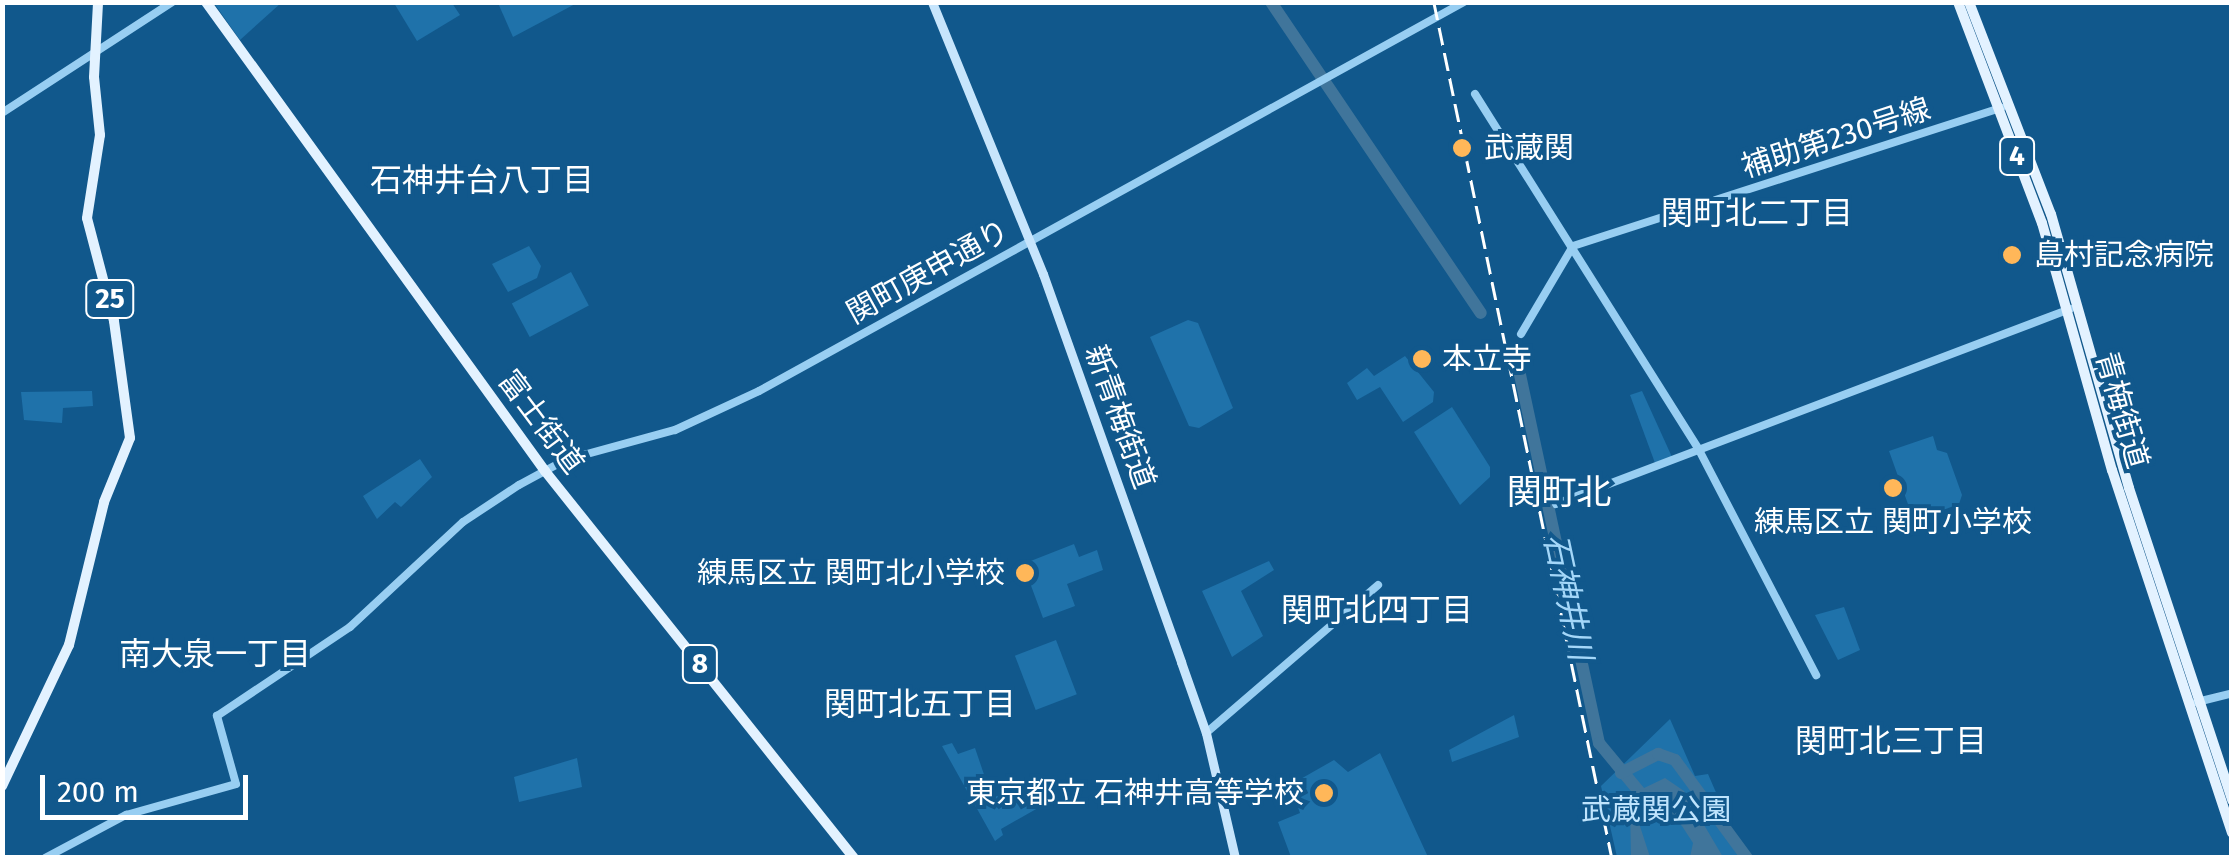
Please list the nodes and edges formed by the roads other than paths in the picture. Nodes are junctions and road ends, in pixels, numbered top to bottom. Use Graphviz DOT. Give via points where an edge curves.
graph roads {
  1 [pos="98,2"];
  2 [pos="172,2"];
  3 [pos="206,2"];
  4 [pos="932,2"];
  5 [pos="1464,2"];
  6 [pos="1958,2"];
  7 [pos="1969,2"];
  8 [pos="94,58"];
  9 [pos="1474,94"];
  10 [pos="2004,107"];
  11 [pos="2,113"];
  12 [pos="1030,242"];
  13 [pos="1573,246"];
  14 [pos="2077,297"];
  15 [pos="2068,312"];
  16 [pos="1521,334"];
  17 [pos="1699,450"];
  18 [pos="545,471"];
  19 [pos="1556,504"];
  20 [pos="1378,585"];
  21 [pos="1816,675"];
  22 [pos="2185,680"];
  23 [pos="2232,693"];
  24 [pos="2193,703"];
  25 [pos="1206,734"];
  26 [pos="2,786"];
  27 [pos="2232,800"];
  28 [pos="2232,833"];
  29 [pos="45,858"];
  30 [pos="854,858"];
  31 [pos="1235,858"];
  1 -- 8 [label="main road, 25"];
  2 -- 8 [label="street"];
  3 -- 18 [label="main road, 富士街道 / 8"];
  4 -- 12 [label="main road, 新青梅街道"];
  5 -- 12 [label="street, 関町庚申通り"];
  6 -- 10 [label="main road, 青梅街道 / 4"];
  7 -- 10 [label="main road, 青梅街道 / 4"];
  8 -- 11 [label="street"];
  8 -- 26 [label="main road, 25" via="100,136 87,218 114,321 130,438 104,502 69,645"];
  9 -- 13 [label="street"];
  10 -- 13 [label="street, 補助第230号線"];
  10 -- 14 [label="main road, 青梅街道 / 4"];
  10 -- 15 [label="main road, 青梅街道 / 4"];
  12 -- 18 [label="street, 関町庚申通り" via="709,415"];
  12 -- 25 [label="main road, 新青梅街道"];
  13 -- 16 [label="street"];
  13 -- 17 [label="street"];
  14 -- 15 [label="street"];
  14 -- 22 [label="main road, 青梅街道 / 4"];
  15 -- 17 [label="street"];
  15 -- 22 [label="main road, 青梅街道 / 4"];
  17 -- 19 [label="street"];
  17 -- 21 [label="street"];
  18 -- 29 [label="street, 関町庚申通り" via="464,522 316,654 216,716 236,784 126,816"];
  18 -- 30 [label="main road, 富士街道 / 8"];
  20 -- 25 [label="street"];
  22 -- 24 [label="main road, 青梅街道 / 4"];
  23 -- 24 [label="street"];
  24 -- 27 [label="main road, 青梅街道 / 4"];
  24 -- 28 [label="main road, 青梅街道 / 4"];
  25 -- 31 [label="main road, 新青梅街道"];
}
